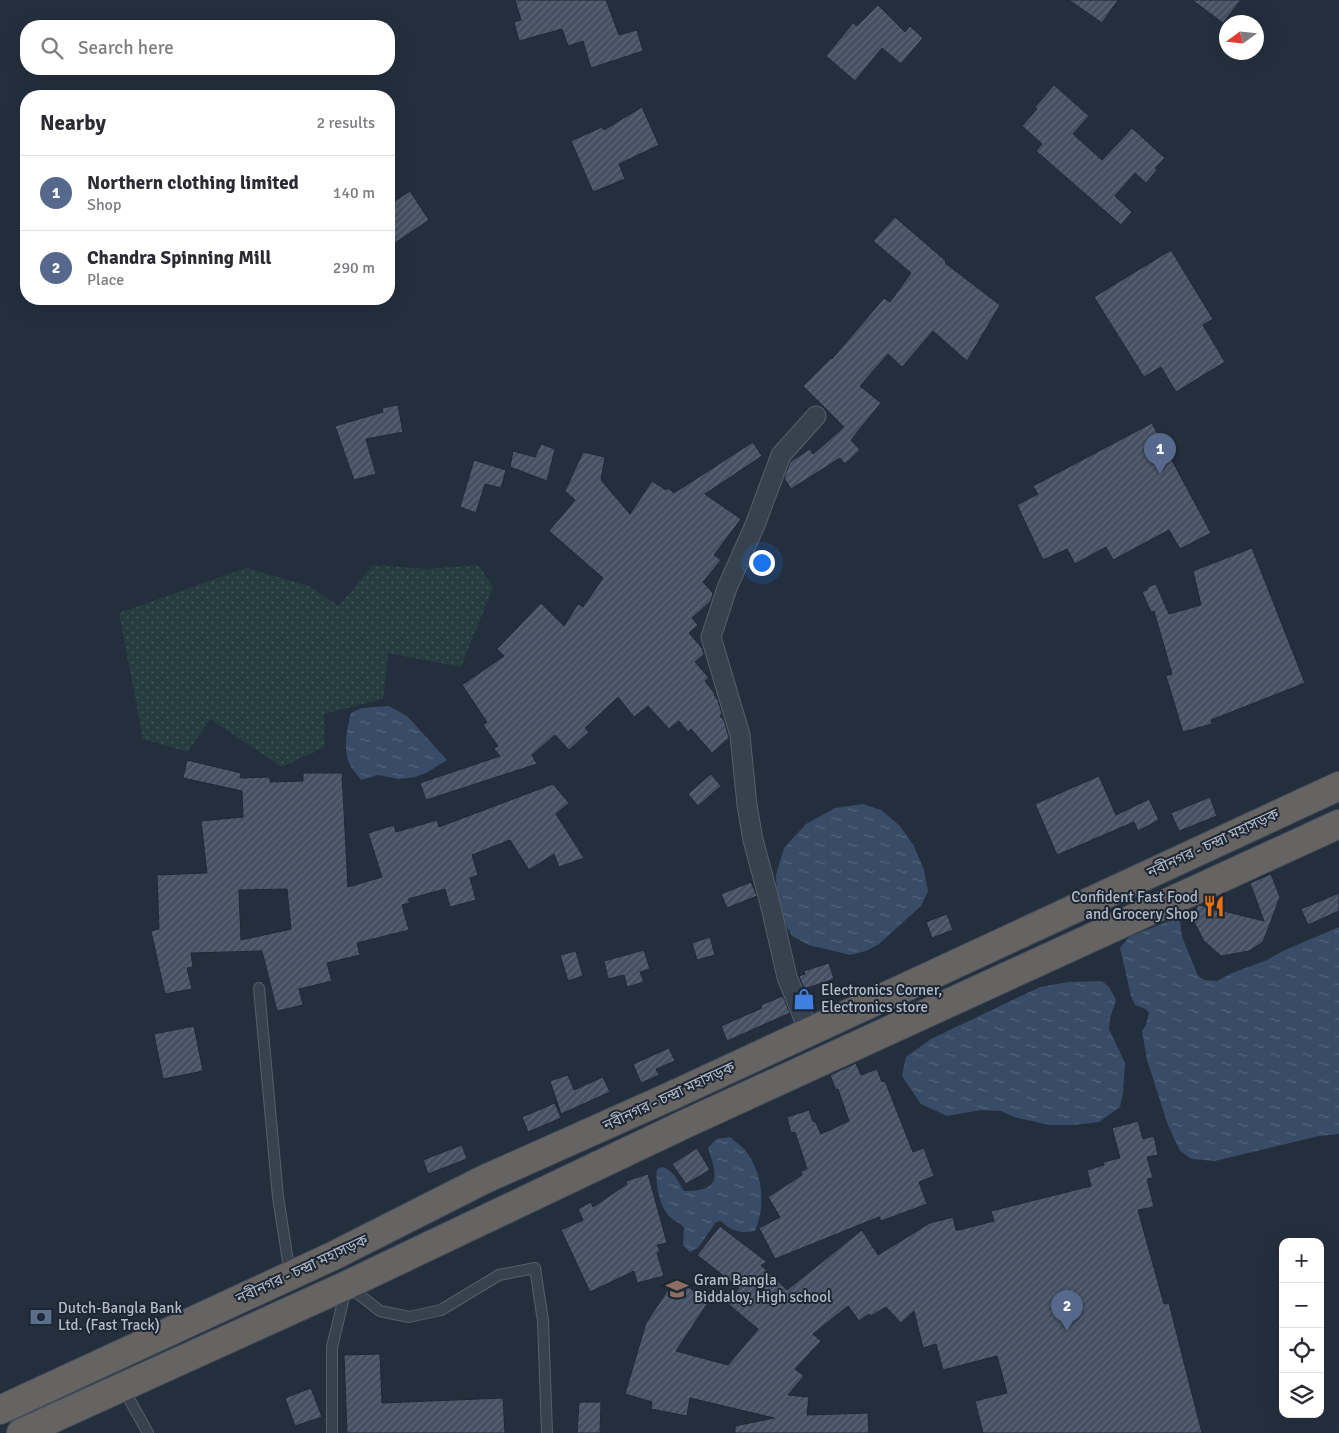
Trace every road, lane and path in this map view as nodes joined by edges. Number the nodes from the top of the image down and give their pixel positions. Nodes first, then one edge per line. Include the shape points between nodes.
1 (816, 416) dead end
2 (1339, 786) edge
3 (1339, 824) edge
4 (259, 988) dead end
5 (809, 1031) junction
6 (290, 1275) junction
7 (347, 1285) junction
8 (123, 1387) junction
9 (0, 1410) edge
10 (21, 1433) edge
11 (148, 1433) edge
12 (332, 1433) edge
13 (547, 1433) edge

1 - 5 street via 781,454 727,588 711,637 740,735 753,840 787,977
2 - 5 highway, নবীনগর - চন্দ্রা মহাসড়ক
3 - 7 highway via 685,1124
4 - 6 lane via 278,1197
5 - 6 highway, নবীনগর - চন্দ্রা মহাসড়ক via 483,1180
6 - 9 highway, নবীনগর - চন্দ্রা মহাসড়ক
7 - 8 highway
7 - 12 lane via 332,1347
7 - 13 lane via 380,1311 409,1317 441,1310 499,1275 536,1268 543,1321
8 - 10 highway
8 - 11 lane

